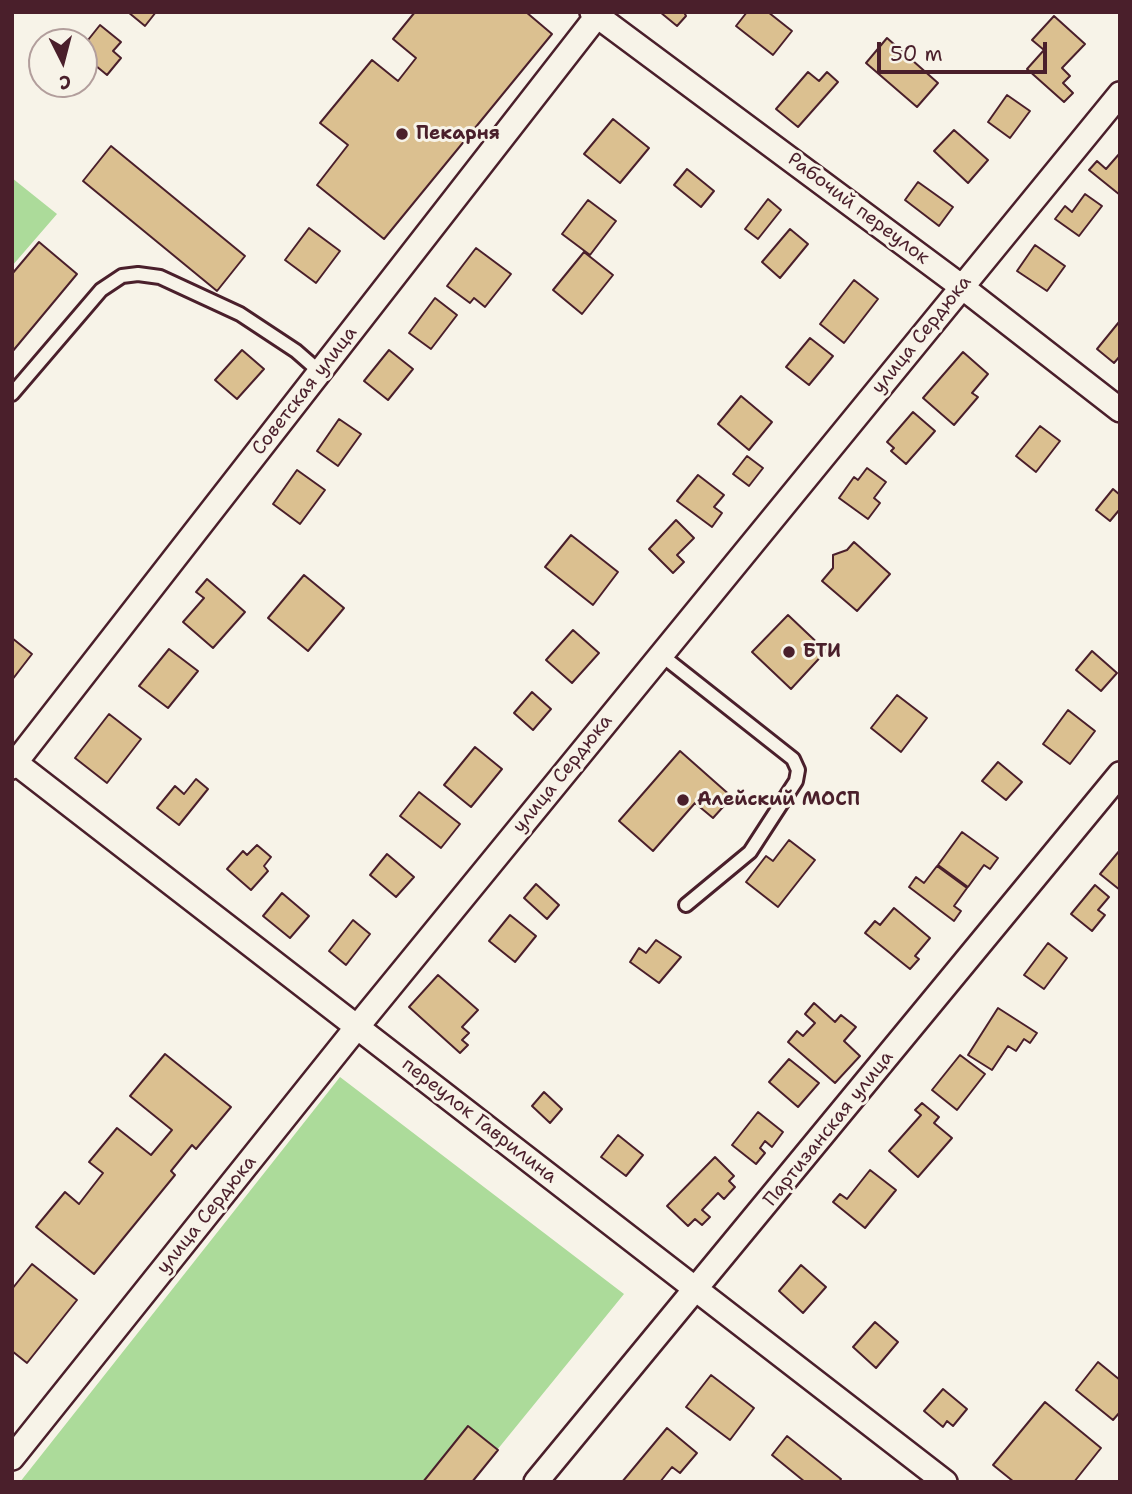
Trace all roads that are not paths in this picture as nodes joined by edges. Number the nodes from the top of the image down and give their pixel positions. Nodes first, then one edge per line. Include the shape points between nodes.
1 (595, 14) edge
2 (1120, 94) edge
3 (962, 287) junction
4 (320, 372) junction
5 (12, 394) edge
6 (1120, 410) edge
7 (660, 654) junction
8 (13, 763) edge
9 (1120, 774) edge
10 (686, 905) dead end
11 (357, 1027) junction
12 (697, 1289) junction
13 (12, 1458) edge
14 (536, 1482) edge
15 (945, 1482) edge

1 - 3 street, Рабочий переулок
1 - 4 street, Советская улица
2 - 3 street, улица Сердюка
3 - 6 street, Рабочий переулок
3 - 7 street, улица Сердюка
4 - 5 lane via 240,314 160,276 138,274 122,276 101,290
4 - 8 street, Советская улица
7 - 10 lane via 793,759 797,771 790,792 750,852
7 - 11 street, улица Сердюка
8 - 11 street, переулок Гаврилина
9 - 12 street, Партизанская улица
11 - 12 street, переулок Гаврилина
11 - 13 street, улица Сердюка
12 - 14 street, Партизанская улица
12 - 15 street, переулок Гаврилина

